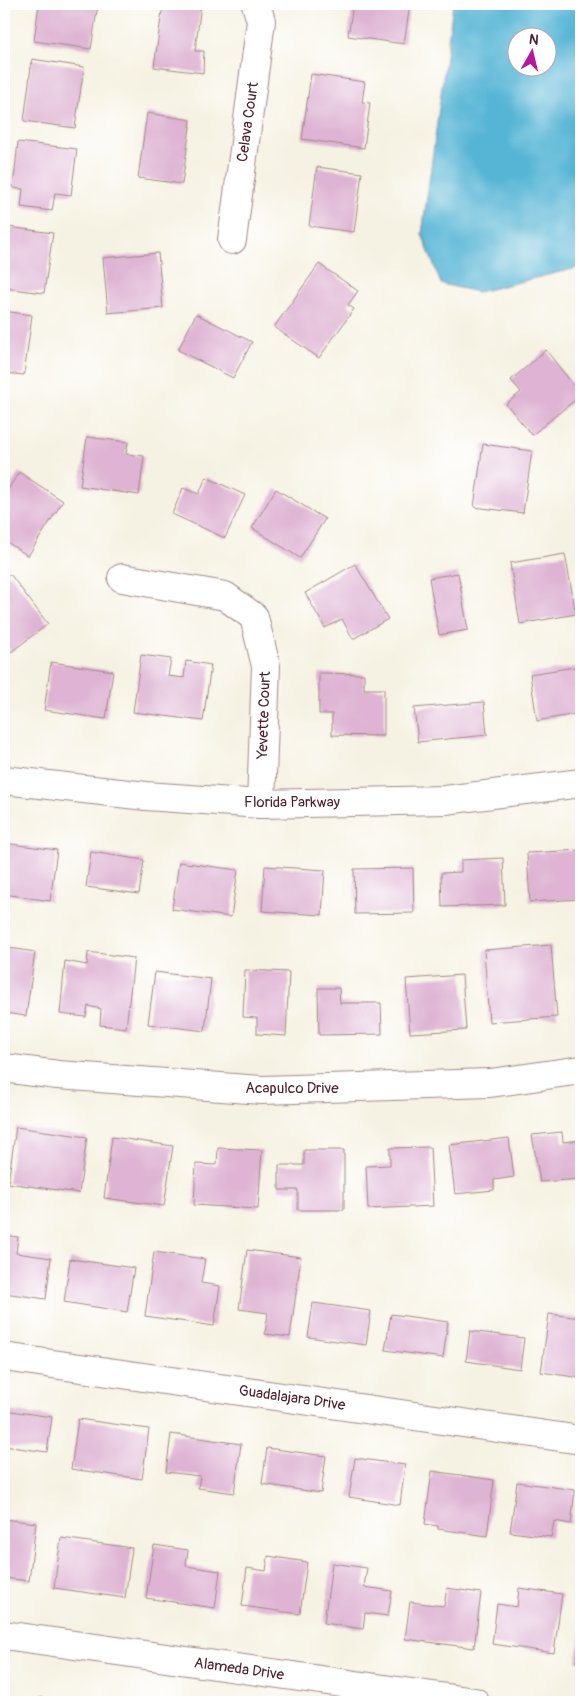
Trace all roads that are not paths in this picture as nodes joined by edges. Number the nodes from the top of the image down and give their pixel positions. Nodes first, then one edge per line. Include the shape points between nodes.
1 (256, 4) edge
2 (232, 240) dead end
3 (122, 578) dead end
4 (4, 780) edge
5 (581, 783) edge
6 (261, 804) junction
7 (4, 1068) edge
8 (581, 1070) edge
9 (4, 1357) edge
10 (581, 1440) edge
11 (4, 1636) edge
12 (475, 1702) edge

1 - 2 street, Celava Court via 261,21
3 - 6 street, Yevette Court via 226,596 254,618 266,666
4 - 6 street, Florida Parkway via 146,796
5 - 6 street, Florida Parkway via 445,800
7 - 8 street, Acapulco Drive via 262,1090 490,1083
9 - 10 street, Guadalajara Drive
11 - 12 street, Alameda Drive

